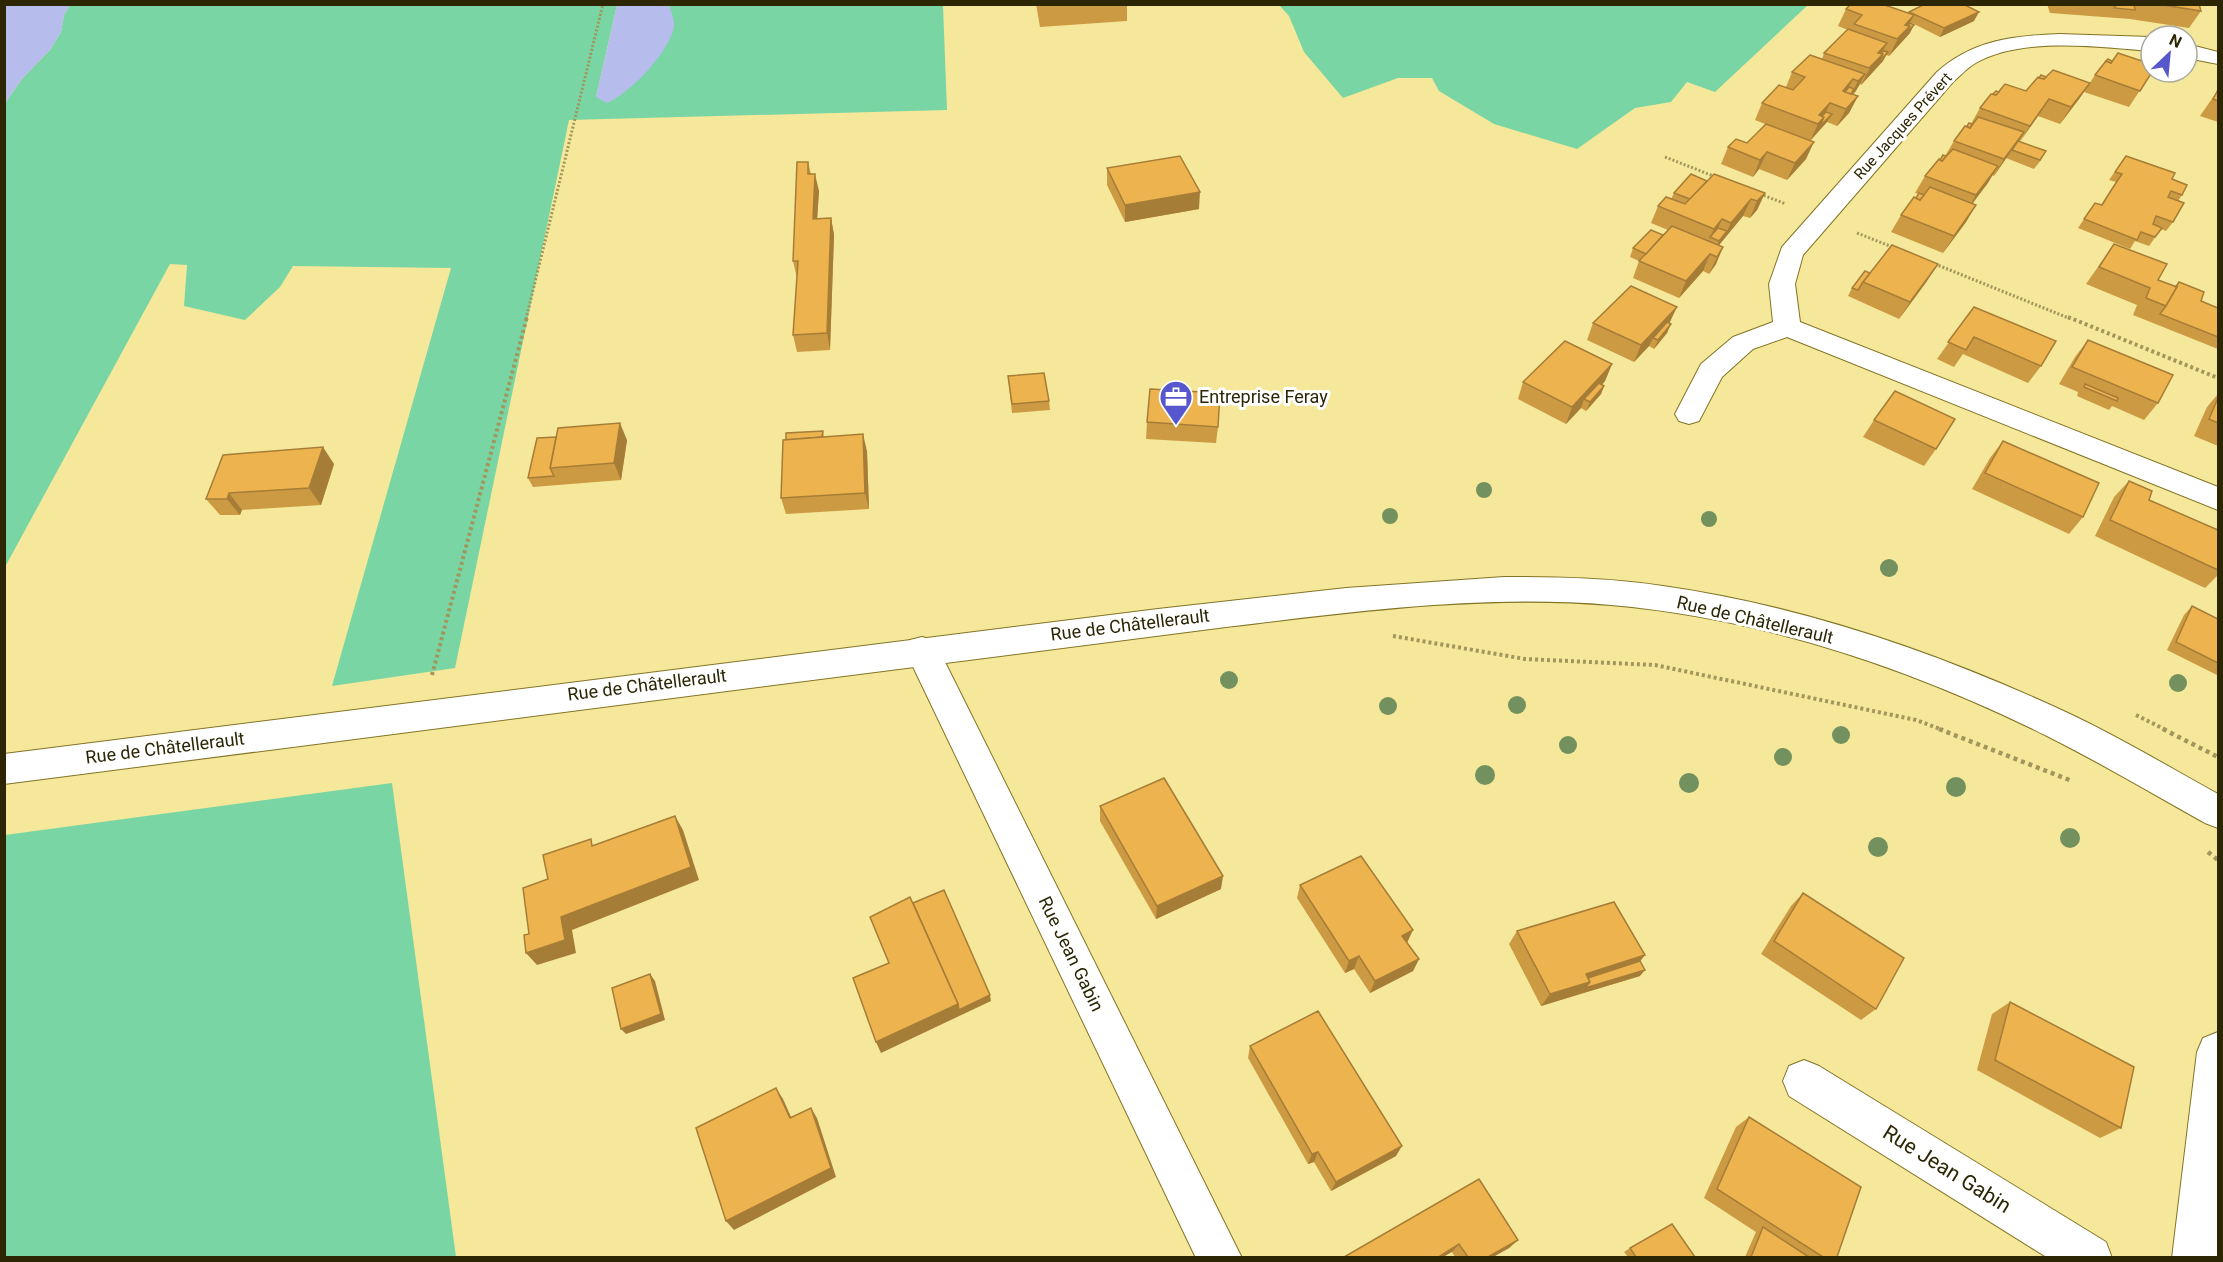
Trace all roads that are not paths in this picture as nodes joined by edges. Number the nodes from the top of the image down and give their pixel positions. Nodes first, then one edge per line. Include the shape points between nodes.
1 (2139, 44) edge
2 (2199, 54) edge
3 (2218, 58) edge
4 (1787, 327) junction
5 (1689, 414) dead end
6 (2218, 499) edge
7 (922, 650) junction
8 (4, 769) edge
9 (2218, 812) edge
10 (2218, 1052) edge
11 (1804, 1082) dead end
12 (1220, 1257) edge
13 (2090, 1257) edge
14 (2194, 1257) edge

1 - 4 street, Rue Jacques Prévert via 2048,40 2007,46 1970,57 1945,77 1791,253 1782,284
2 - 3 street
4 - 5 street via 1743,343 1711,371
4 - 6 street
7 - 8 street, Rue de Châtellerault
7 - 9 street, Rue de Châtellerault via 1386,596 1503,590 1599,591 1721,609 1817,632 1934,672 2058,725
7 - 12 street, Rue Jean Gabin
10 - 14 street
11 - 13 street, Rue Jean Gabin

